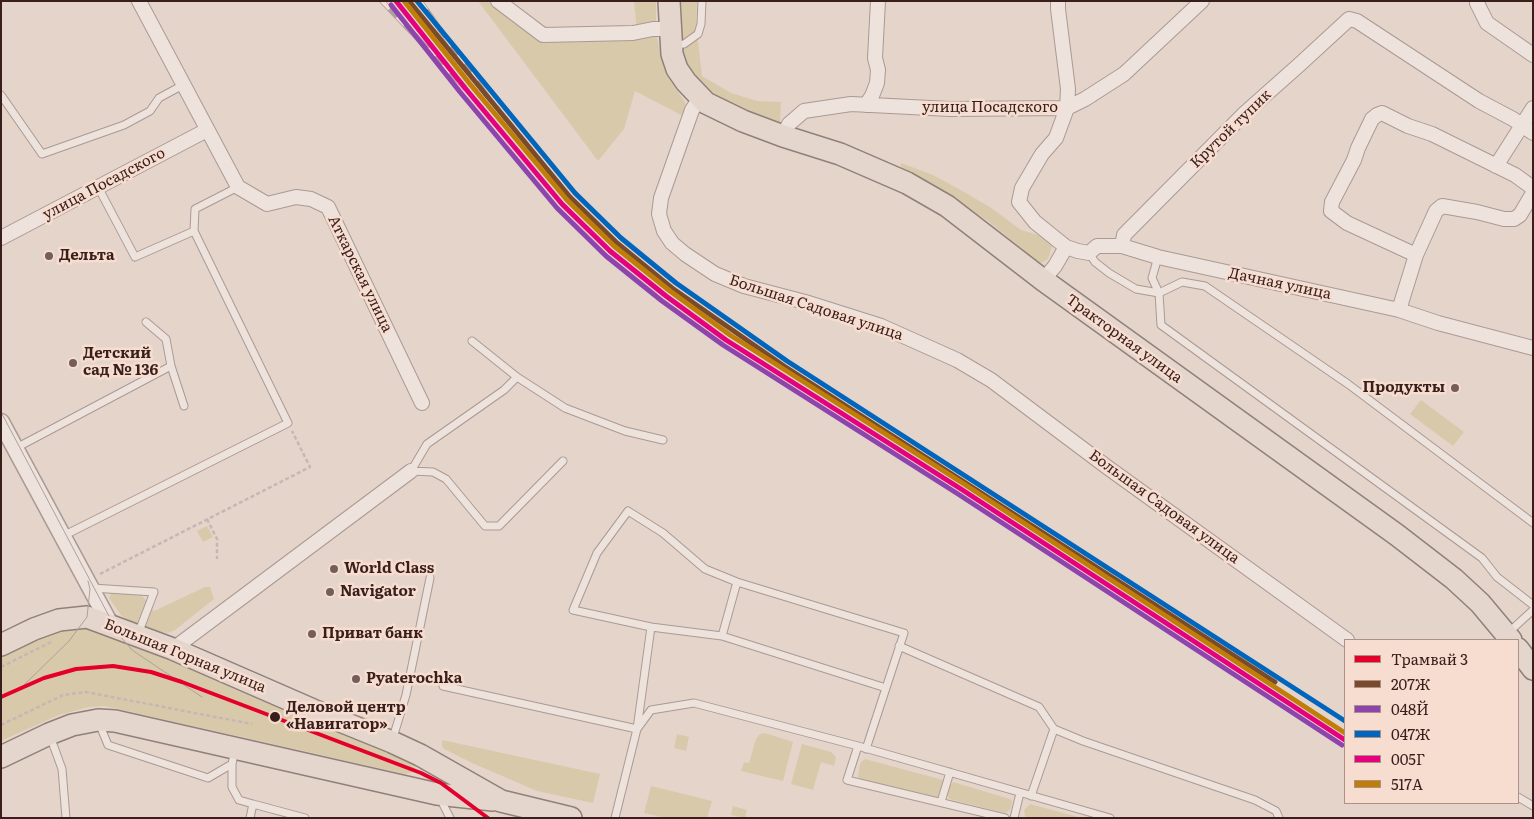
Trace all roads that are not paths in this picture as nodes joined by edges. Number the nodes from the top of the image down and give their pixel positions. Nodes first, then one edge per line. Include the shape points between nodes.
1 (139, 1) edge
2 (498, 1) edge
3 (669, 1) edge
4 (702, 1) edge
5 (878, 1) edge
6 (1058, 1) edge
7 (1202, 1) edge
8 (1478, 1) edge
9 (670, 37) junction
10 (1533, 55) edge
11 (183, 85) junction
12 (1, 95) edge
13 (700, 98) junction
14 (866, 104) junction
15 (1066, 108) junction
16 (1533, 108) edge
17 (1527, 129) edge
18 (207, 130) junction
19 (783, 136) junction
20 (1496, 166) junction
21 (98, 187) junction
22 (238, 187) junction
23 (1533, 188) edge
24 (1533, 193) edge
25 (194, 231) junction
26 (1, 238) edge
27 (1122, 246) junction
28 (1066, 247) junction
29 (1089, 252) junction
30 (1416, 256) junction
31 (1158, 257) junction
32 (1043, 280) junction
33 (1160, 293) junction
34 (1399, 310) junction
35 (146, 322) dead end
36 (472, 341) dead end
37 (1533, 348) edge
38 (171, 366) junction
39 (516, 377) junction
40 (422, 402) dead end
41 (184, 406) dead end
42 (1, 422) edge
43 (663, 440) dead end
44 (16, 448) junction
45 (563, 461) dead end
46 (411, 471) junction
47 (1533, 523) edge
48 (62, 536) junction
49 (430, 578) dead end
50 (737, 582) junction
51 (90, 588) junction
52 (1533, 605) edge
53 (1533, 610) edge
54 (110, 624) junction
55 (650, 627) junction
56 (137, 635) junction
57 (722, 636) junction
58 (1346, 639) edge
59 (1510, 639) edge
60 (1513, 639) edge
61 (1, 645) edge
62 (900, 646) junction
63 (172, 649) junction
64 (1519, 650) edge
65 (1533, 669) edge
66 (443, 686) dead end
67 (886, 688) junction
68 (98, 720) junction
69 (637, 729) junction
70 (1054, 729) junction
71 (49, 734) junction
72 (392, 742) junction
73 (858, 746) junction
74 (866, 749) junction
75 (234, 755) junction
76 (1, 756) edge
77 (420, 756) junction
78 (950, 772) junction
79 (406, 787) junction
80 (1020, 793) junction
81 (437, 794) junction
82 (1031, 796) junction
83 (1519, 798) edge
84 (501, 801) junction
85 (941, 802) junction
86 (253, 804) junction
87 (1533, 806) edge
88 (1097, 816) edge
89 (66, 818) edge
90 (250, 818) edge
91 (305, 818) edge
92 (450, 818) edge
93 (571, 818) edge
94 (615, 818) edge
95 (1005, 818) edge
96 (1014, 818) edge
97 (1110, 818) edge
98 (1279, 818) edge

1 - 11 street
2 - 9 street via 543,35 633,33 653,29
3 - 9 main road
4 - 9 lane via 698,34 684,44
5 - 14 street via 877,83
6 - 15 street via 1068,89
7 - 15 street, улица Посадского via 1124,74
8 - 10 street via 1487,22
9 - 13 main road via 678,69
11 - 12 lane via 159,98 150,111 124,125 42,154
11 - 18 street
13 - 19 main road, Тракторная улица via 723,112
13 - 58 street, Большая Садовая улица via 692,110 661,198 659,214 664,231 684,254 714,274 744,286 881,326 957,360 991,380
14 - 15 street, улица Посадского via 950,109
14 - 19 street, улица Посадского via 804,111 789,124
15 - 28 street via 1056,138 1042,154 1022,188 1019,202 1035,222
16 - 17 street
17 - 20 street
17 - 27 street, Крутой тупик via 1350,19 1245,112 1124,235
18 - 21 street, улица Посадского
18 - 22 street
19 - 32 main road, Тракторная улица via 840,154 907,183 947,206
20 - 23 street
20 - 30 street via 1432,134 1382,114 1372,119 1332,202 1331,211 1347,223
21 - 25 lane via 135,257
21 - 26 street, улица Посадского
22 - 25 lane via 195,210
22 - 40 street, Аткарская улица via 267,204 296,197 311,199 328,207
24 - 30 street via 1514,219 1442,206 1436,211
25 - 48 lane via 288,423
27 - 29 street, Дачная улица via 1097,246
27 - 31 street, Дачная улица
28 - 29 street, Дачная улица
28 - 32 street
29 - 33 lane via 1095,262 1136,289
30 - 34 street
31 - 33 lane via 1152,278
31 - 34 street, Дачная улица
32 - 59 main road, Тракторная улица via 1397,535 1454,579 1480,603
33 - 47 lane via 1182,282 1205,286 1348,384
33 - 52 lane via 1161,325 1482,558 1497,577
34 - 37 street, Дачная улица
35 - 38 lane via 166,339
36 - 39 lane
38 - 41 lane
38 - 44 lane
39 - 43 lane via 565,408 625,431
39 - 46 lane via 504,390 427,444
42 - 44 street
44 - 48 street
45 - 46 lane via 499,526 485,526 446,479 432,472
46 - 63 street
48 - 51 street
49 - 72 lane via 406,695
50 - 55 lane via 704,569 663,533 628,511 597,553 573,610
50 - 57 lane
50 - 62 lane via 904,633
51 - 54 street
51 - 56 lane via 154,592
53 - 60 lane
54 - 56 main road, Большая Горная улица
54 - 61 main road, Большая Горная улица via 87,617 59,620
55 - 57 lane
55 - 69 lane
56 - 63 main road, Большая Горная улица
57 - 67 lane
62 - 67 lane
62 - 70 lane via 1039,707
63 - 72 main road, Большая Горная улица
64 - 65 main road, Тракторная улица
66 - 69 lane
67 - 74 lane
68 - 71 main road, Большая Горная улица
68 - 75 main road, Большая Горная улица via 115,721
68 - 75 lane via 108,746 208,778
69 - 73 lane via 651,710 694,703
69 - 94 lane
70 - 82 lane
70 - 98 lane via 1255,800 1276,812
71 - 76 main road, Большая Горная улица
71 - 89 lane via 62,769
72 - 77 main road, Большая Горная улица
73 - 74 lane
73 - 85 lane via 848,780
74 - 78 lane
75 - 79 main road, Большая Горная улица
75 - 86 lane via 232,787 239,800
77 - 79 main road via 422,773
77 - 84 main road, Большая Горная улица
78 - 80 lane
78 - 85 lane
79 - 81 main road, Большая Горная улица
80 - 82 lane
80 - 96 lane
81 - 84 main road, Большая Горная улица
81 - 92 lane
82 - 88 lane
83 - 87 lane
84 - 93 main road, Большая Горная улица
85 - 95 lane
86 - 90 lane
86 - 91 lane
88 - 97 lane

